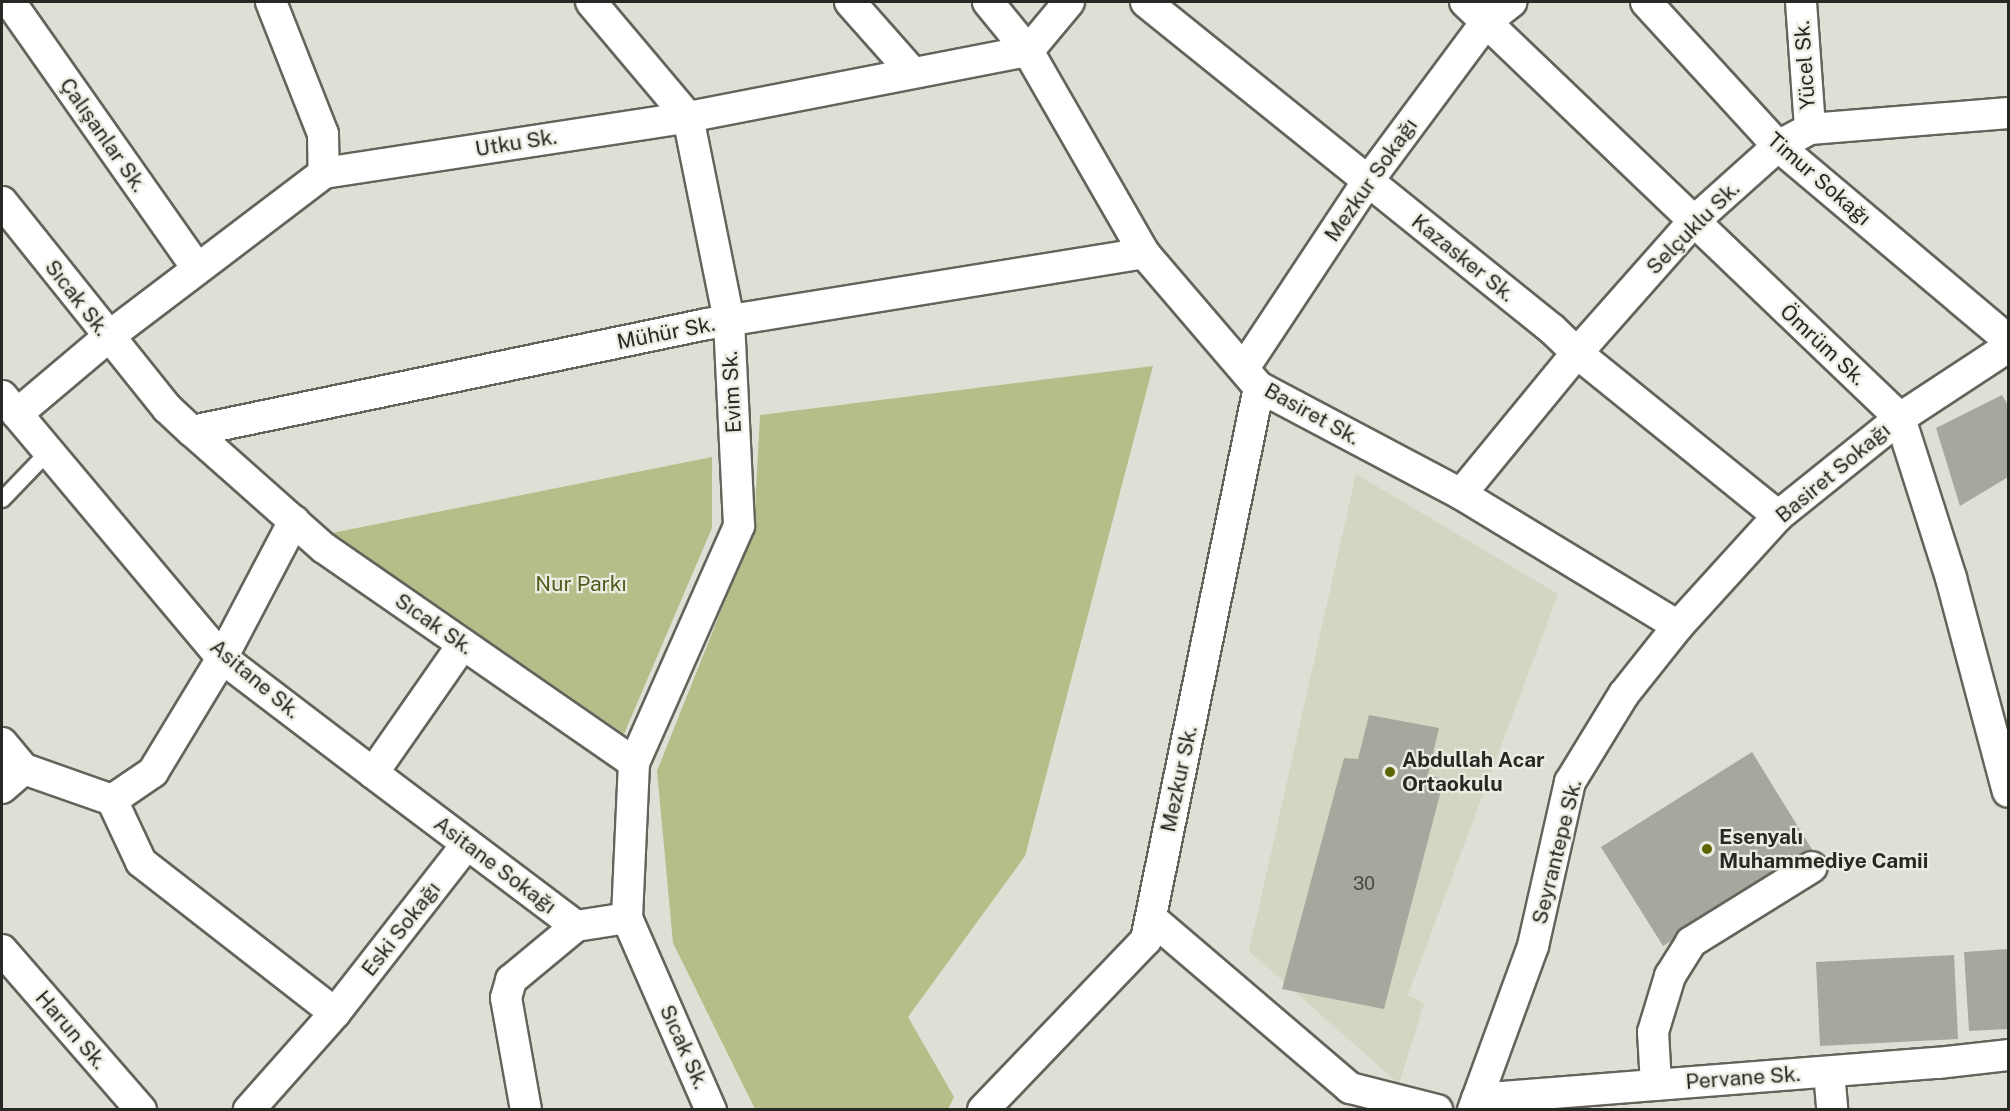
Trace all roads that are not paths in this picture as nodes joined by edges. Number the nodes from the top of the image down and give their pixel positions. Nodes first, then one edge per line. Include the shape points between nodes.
1 (10, 2) edge
2 (271, 2) edge
3 (591, 2) edge
4 (850, 2) edge
5 (988, 2) edge
6 (1069, 2) edge
7 (1146, 2) edge
8 (1511, 2) edge
9 (1646, 2) edge
10 (1801, 2) edge
11 (1476, 11) edge
12 (1028, 51) junction
13 (912, 72) junction
14 (2008, 113) edge
15 (688, 117) junction
16 (1810, 129) junction
17 (1778, 146) junction
18 (324, 173) junction
19 (1368, 181) junction
20 (2, 202) edge
21 (1693, 222) junction
22 (1144, 253) junction
23 (197, 268) junction
24 (729, 321) junction
25 (108, 337) junction
26 (2008, 340) edge
27 (2008, 347) edge
28 (1577, 353) junction
29 (1251, 377) junction
30 (9, 405) edge
31 (1900, 418) junction
32 (192, 431) junction
33 (48, 451) junction
34 (1461, 494) junction
35 (2, 499) edge
36 (1778, 516) junction
37 (294, 520) junction
38 (1678, 626) junction
39 (463, 644) junction
40 (222, 657) junction
41 (2, 743) edge
42 (634, 763) junction
43 (373, 773) junction
44 (13, 779) edge
45 (2008, 792) edge
46 (112, 800) junction
47 (467, 844) junction
48 (1812, 867) dead end
49 (627, 918) junction
50 (1151, 918) junction
51 (576, 926) junction
52 (2, 950) edge
53 (335, 1013) junction
54 (2008, 1055) edge
55 (1829, 1072) junction
56 (1656, 1085) junction
57 (1475, 1104) edge
58 (141, 1110) edge
59 (249, 1110) edge
60 (526, 1110) edge
61 (711, 1110) edge
62 (983, 1110) edge
63 (1437, 1110) edge
64 (1832, 1110) edge

1 - 23 street, Çalışanlar Sk.
2 - 18 street via 323,134
3 - 15 street, Evim Sk.
4 - 13 street
5 - 12 street, Basiret Sk.
6 - 12 street
7 - 19 street, Kazasker Sk.
8 - 11 street, Mezkur Sokağı
9 - 17 street, Timur Sokağı
10 - 16 street, Yücel Sk.
11 - 19 street, Mezkur Sokağı
11 - 21 street, Ömrüm Sk.
12 - 13 street, Utku Sk.
12 - 22 street, Basiret Sk.
13 - 15 street, Utku Sk.
14 - 16 street, Selçuklu Sk.
15 - 18 street, Utku Sk.
15 - 24 street, Evim Sk.
16 - 17 street, Selçuklu Sk.
17 - 21 street, Selçuklu Sk.
17 - 26 street, Timur Sokağı
18 - 23 street, Utku Sk.
19 - 28 street, Kazasker Sk.
19 - 29 street, Mezkur Sokağı
20 - 25 street, Sıcak Sk.
21 - 28 street, Selçuklu Sk.
21 - 31 street, Ömrüm Sk.
22 - 24 street, Mühür Sk.
22 - 29 street, Basiret Sk.
23 - 25 street, Utku Sk.
24 - 32 street, Mühür Sk.
24 - 42 street, Evim Sk. via 740,526
25 - 30 street, Utku Sk.
25 - 32 street, Sıcak Sk. via 167,408
27 - 31 street, Basiret Sokağı
28 - 34 street, Selçuklu Sk.
28 - 36 street, Kazasker Sk.
29 - 34 street, Basiret Sk.
29 - 50 street, Mezkur Sk.
30 - 33 street, Asitane Sk.
31 - 36 street, Basiret Sokağı
31 - 45 street, Ömrüm Sk. via 1951,578
32 - 37 street, Sıcak Sk.
33 - 35 lane
33 - 40 street, Asitane Sk.
34 - 38 street, Basiret Sk.
36 - 38 street, Basiret Sokağı
37 - 39 street, Sıcak Sk. via 324,548
37 - 40 street
38 - 57 street, Seyrantepe Sk. via 1624,694 1570,782 1533,946
39 - 42 street, Sıcak Sk.
39 - 43 street
40 - 43 street, Asitane Sk.
40 - 46 street via 153,772
41 - 44 street
42 - 49 street, Sıcak Sk.
43 - 47 street, Asitane Sokağı
44 - 46 street
46 - 53 street via 141,862
47 - 51 street, Asitane Sokağı
47 - 53 street, Eski Sokağı
48 - 56 street via 1690,942 1670,976 1653,1032
49 - 51 street, Asitane Sokağı
49 - 61 street, Sıcak Sk.
50 - 62 street, Mezkur Sk. via 1146,940
50 - 63 street via 1350,1088
51 - 60 street via 511,980 506,998
52 - 58 street, Harun Sk.
53 - 59 street, Eski Sokağı
54 - 55 street, Pervane Sk.
55 - 56 street, Pervane Sk.
55 - 64 street
56 - 57 street, Pervane Sk.

